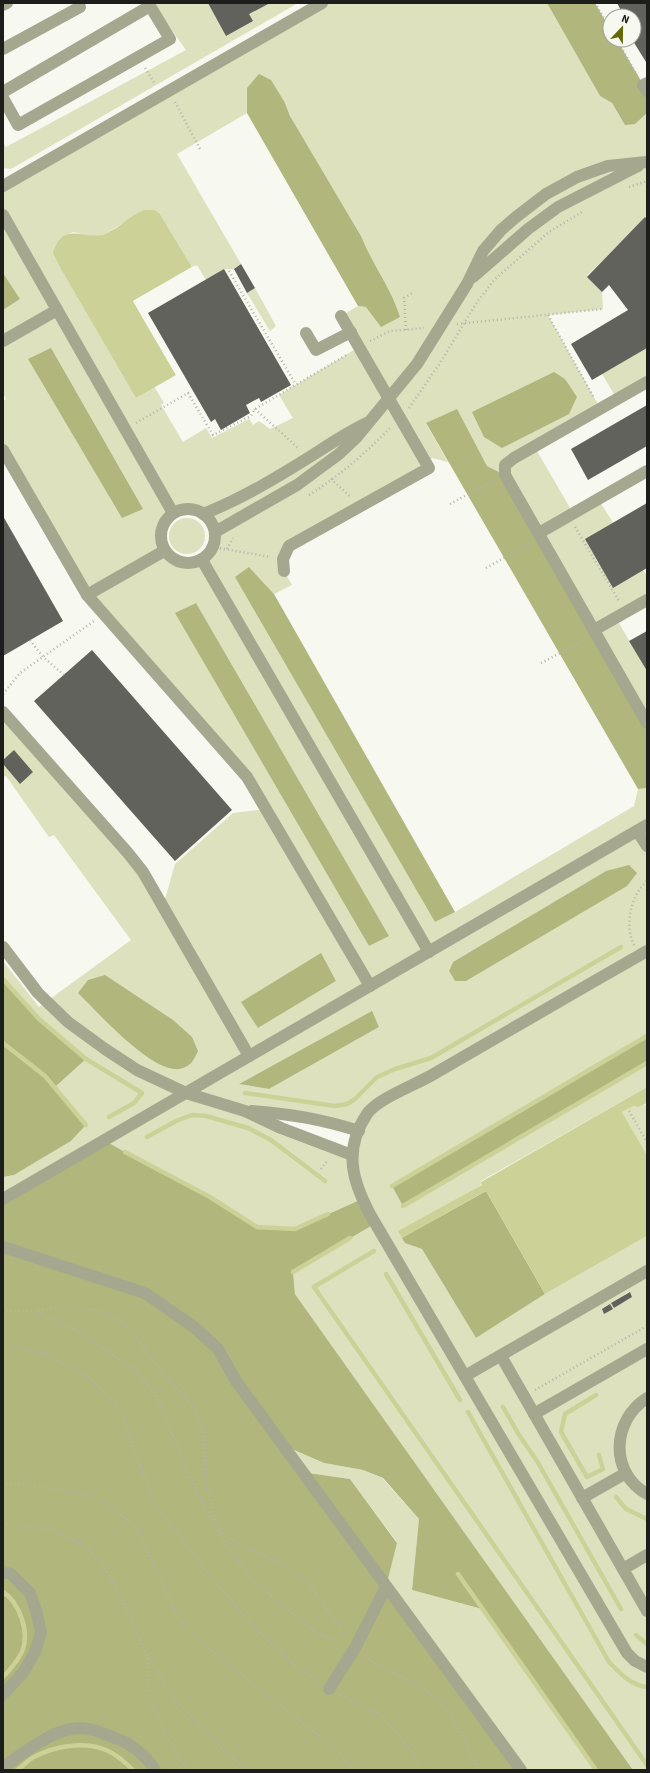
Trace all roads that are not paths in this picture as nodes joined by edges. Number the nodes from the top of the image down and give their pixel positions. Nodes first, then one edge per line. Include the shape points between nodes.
1 (7, 3) edge
2 (322, 3) edge
3 (3, 5) edge
4 (80, 8) dead end
5 (3, 49) edge
6 (3, 92) edge
7 (3, 98) edge
8 (646, 162) edge
9 (3, 186) edge
10 (3, 215) edge
11 (467, 284) junction
12 (57, 310) junction
13 (341, 316) dead end
14 (351, 332) junction
15 (306, 333) dead end
16 (3, 341) edge
17 (647, 382) edge
18 (389, 399) junction
19 (368, 423) junction
20 (3, 450) edge
21 (647, 470) edge
22 (173, 513) junction
23 (203, 514) junction
24 (215, 532) junction
25 (540, 535) junction
26 (164, 551) junction
27 (202, 560) junction
28 (283, 565) road end
29 (87, 595) junction
30 (647, 600) edge
31 (595, 632) junction
32 (3, 712) edge
33 (646, 720) edge
34 (642, 828) edge
35 (647, 846) edge
36 (3, 948) edge
37 (429, 952) junction
38 (643, 954) edge
39 (370, 986) junction
40 (249, 1056) junction
41 (186, 1092) junction
42 (245, 1110) junction
43 (358, 1131) junction
44 (352, 1155) junction
45 (3, 1199) edge
46 (3, 1247) edge
47 (645, 1277) edge
48 (647, 1349) edge
49 (501, 1356) junction
50 (465, 1376) junction
51 (647, 1398) edge
52 (534, 1414) junction
53 (626, 1473) junction
54 (647, 1494) edge
55 (582, 1498) junction
56 (647, 1555) edge
57 (622, 1569) junction
58 (3, 1572) edge
59 (386, 1587) junction
60 (647, 1611) edge
61 (647, 1667) edge
62 (329, 1689) road end
63 (3, 1694) edge
64 (3, 1768) edge
65 (155, 1770) edge
66 (521, 1770) edge

1 - 3 lane
2 - 9 lane
4 - 5 lane
6 - 7 lane via 150,6 170,39 18,125
8 - 11 lane via 558,207 528,229
8 - 11 lane via 608,166 577,177 546,194 501,230 483,251
10 - 12 lane
11 - 18 lane via 417,364
12 - 16 lane
12 - 22 lane
13 - 14 lane
14 - 15 lane via 316,350
14 - 18 lane
17 - 25 lane via 505,465 505,475
18 - 19 lane
18 - 28 lane via 429,468 289,546
19 - 23 lane via 348,432 224,506
19 - 24 lane via 339,454 306,479
20 - 29 lane
21 - 25 lane
22 - 23 lane via 183,509
22 - 26 lane via 165,520 161,530 160,541
23 - 24 lane via 211,522
24 - 27 lane via 210,552
25 - 31 lane
26 - 27 lane via 181,563
26 - 29 lane
27 - 37 lane
29 - 39 lane via 247,777
30 - 31 lane
31 - 33 lane
32 - 40 lane via 143,872
34 - 35 lane
34 - 37 lane
36 - 41 lane via 38,993 68,1022 137,1070
37 - 39 lane
38 - 43 lane via 429,1077 384,1100 368,1112
39 - 40 lane
40 - 41 lane
41 - 42 lane
41 - 45 lane
42 - 43 lane via 328,1121
42 - 44 lane via 281,1128
43 - 44 lane
44 - 50 lane via 353,1173 362,1199
46 - 59 lane via 145,1293 194,1328 218,1349 236,1381
47 - 49 lane
48 - 52 lane
49 - 50 lane
49 - 52 lane
50 - 61 lane via 627,1653
51 - 53 lane via 629,1414 623,1424 620,1435 620,1458
52 - 55 lane
53 - 54 lane via 636,1486
53 - 55 lane
55 - 57 lane
56 - 57 lane
57 - 60 lane
58 - 63 lane via 10,1574 30,1593 41,1632 23,1673
59 - 62 lane
59 - 66 lane
64 - 65 lane via 38,1742 64,1730 87,1728 122,1740 149,1760

